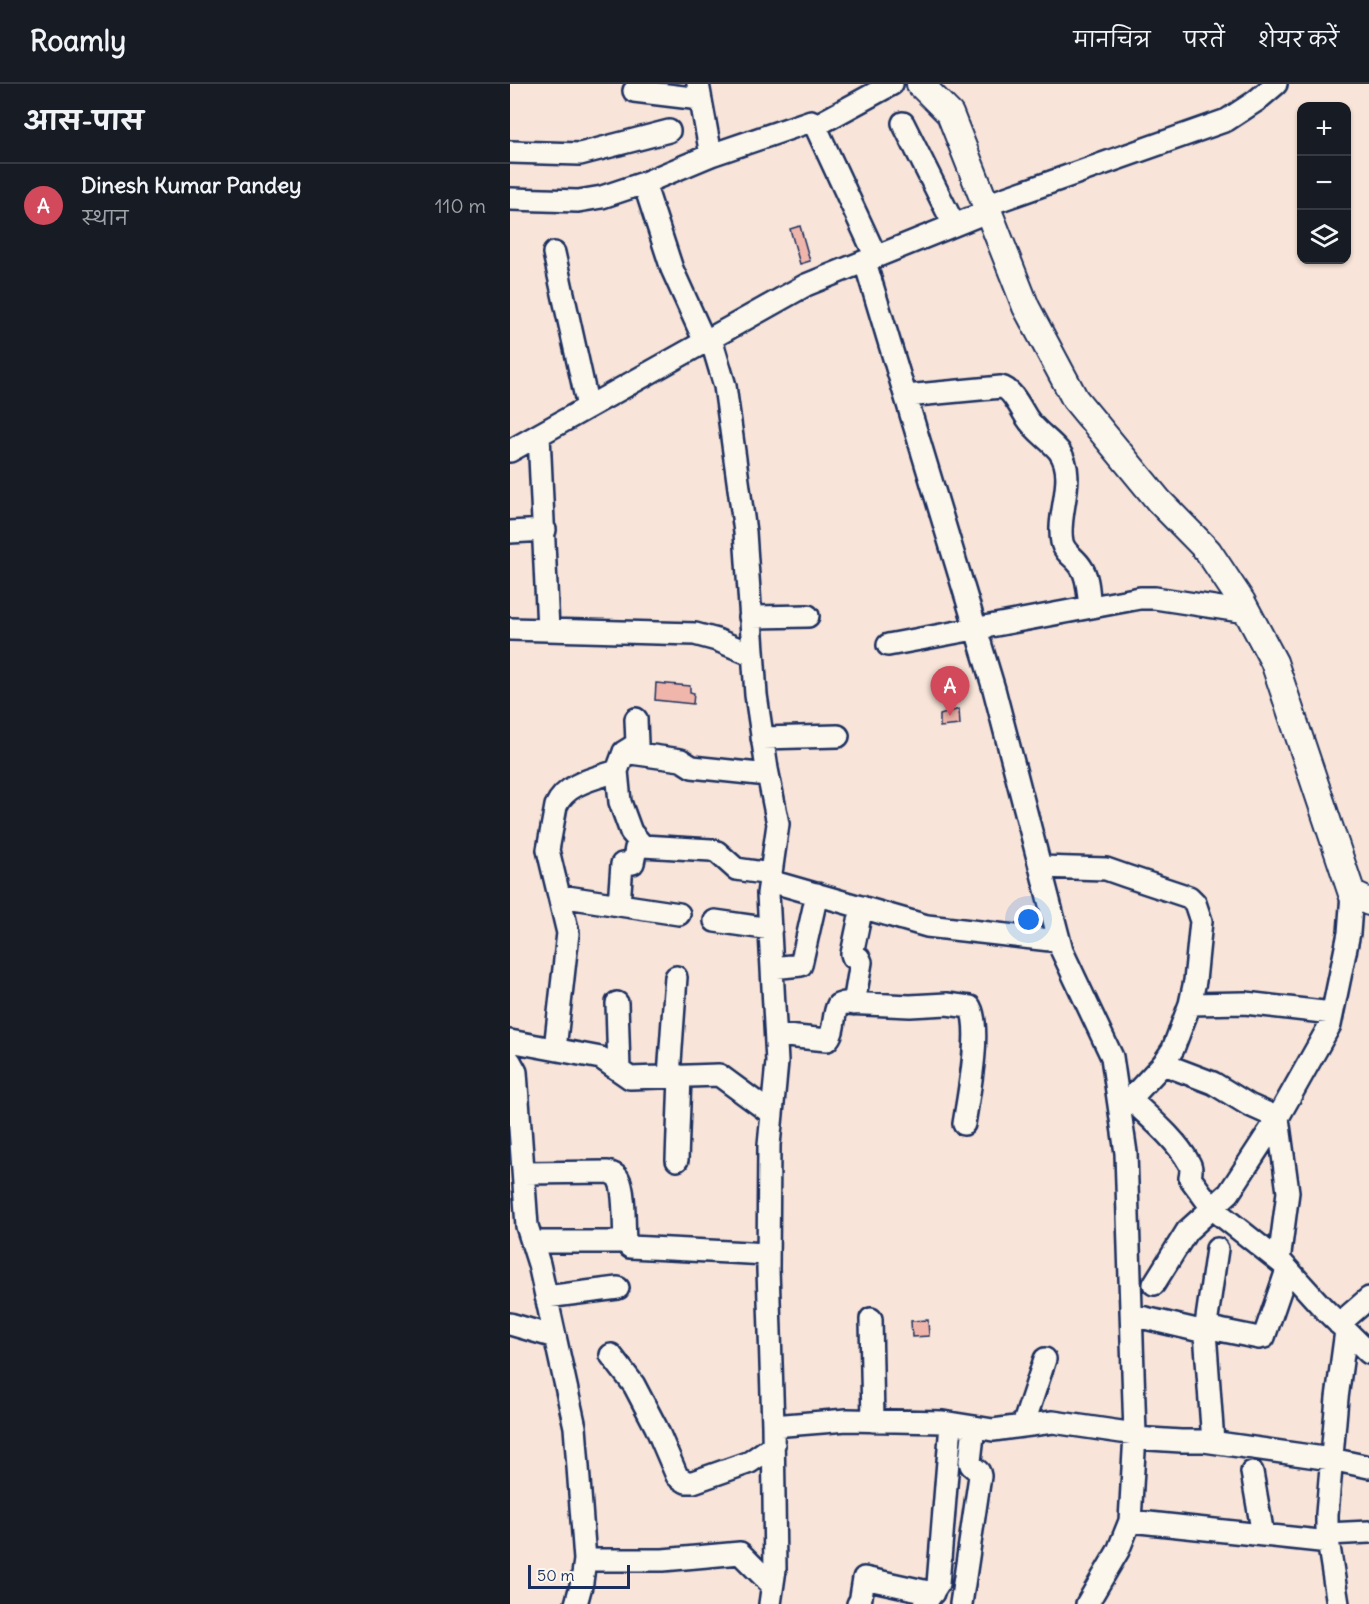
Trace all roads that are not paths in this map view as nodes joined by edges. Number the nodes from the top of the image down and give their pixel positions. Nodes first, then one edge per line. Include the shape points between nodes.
1 (892, 84) edge
2 (920, 84) edge
3 (1276, 84) edge
4 (634, 91) dead end
5 (699, 92) edge
6 (903, 123) dead end
7 (815, 126) junction
8 (669, 131) dead end
9 (510, 152) edge
10 (711, 155) junction
11 (644, 183) junction
12 (510, 199) edge
13 (988, 208) junction
14 (954, 225) junction
15 (554, 253) dead end
16 (870, 260) junction
17 (708, 340) junction
18 (906, 396) junction
19 (588, 407) junction
20 (538, 435) junction
21 (510, 451) edge
22 (544, 530) junction
23 (510, 532) edge
24 (1090, 608) junction
25 (1247, 612) junction
26 (750, 616) junction
27 (808, 616) dead end
28 (976, 628) junction
29 (510, 629) edge
30 (548, 629) junction
31 (888, 645) dead end
32 (753, 655) junction
33 (636, 718) dead end
34 (838, 736) dead end
35 (762, 738) junction
36 (620, 762) junction
37 (768, 775) junction
38 (643, 846) junction
39 (1040, 867) junction
40 (771, 877) junction
41 (817, 894) junction
42 (560, 896) junction
43 (1360, 898) edge
44 (619, 904) junction
45 (862, 907) junction
46 (679, 914) dead end
47 (715, 921) dead end
48 (771, 929) junction
49 (1059, 941) junction
50 (772, 968) junction
51 (676, 977) dead end
52 (617, 1003) dead end
53 (854, 1004) junction
54 (1190, 1004) junction
55 (1332, 1013) junction
56 (776, 1035) junction
57 (510, 1041) edge
58 (555, 1049) junction
59 (510, 1061) edge
60 (1163, 1064) junction
61 (619, 1070) junction
62 (674, 1076) junction
63 (1125, 1104) junction
64 (772, 1114) junction
65 (1278, 1118) junction
66 (964, 1124) dead end
67 (677, 1160) dead end
68 (524, 1173) junction
69 (1212, 1208) junction
70 (532, 1242) junction
71 (625, 1242) junction
72 (1217, 1249) dead end
73 (768, 1254) junction
74 (1283, 1266) junction
75 (1154, 1284) dead end
76 (618, 1288) dead end
77 (546, 1297) junction
78 (1369, 1298) edge
79 (1132, 1315) junction
80 (871, 1319) dead end
81 (510, 1324) edge
82 (1343, 1327) junction
83 (1205, 1330) junction
84 (555, 1337) junction
85 (1369, 1353) edge
86 (611, 1355) dead end
87 (1045, 1359) dead end
88 (873, 1421) junction
89 (951, 1424) junction
90 (1023, 1426) junction
91 (974, 1427) junction
92 (774, 1436) junction
93 (1135, 1436) junction
94 (1213, 1442) junction
95 (1331, 1459) junction
96 (1369, 1467) edge
97 (1252, 1472) dead end
98 (1130, 1521) junction
99 (1369, 1532) edge
100 (1263, 1535) junction
101 (1328, 1538) junction
102 (585, 1560) junction
103 (771, 1595) edge
104 (929, 1598) edge
105 (576, 1604) edge
106 (859, 1604) edge
107 (961, 1604) edge
108 (1087, 1604) edge
109 (1338, 1604) edge

1 - 7 street
2 - 13 main road via 950,114
3 - 13 street via 1227,120
4 - 5 street
5 - 10 street
6 - 14 street
7 - 10 street via 806,121
7 - 16 street
8 - 9 street via 580,154
10 - 11 street
11 - 12 street via 591,200
11 - 17 street via 672,269
13 - 14 street
13 - 25 main road via 1026,308 1075,399 1159,501 1208,551
14 - 16 street
15 - 19 street
16 - 17 street via 806,285
16 - 18 street
17 - 19 street
17 - 26 street via 726,397 745,532
18 - 24 street via 1001,387 1009,390 1033,427 1063,459 1066,482 1062,542 1084,574
18 - 28 street
19 - 20 street
20 - 21 street
20 - 22 street
22 - 23 street
22 - 30 street
24 - 25 street via 1148,598
24 - 28 street
25 - 43 main road via 1274,662
26 - 27 street
26 - 32 street
28 - 31 street
28 - 39 street
29 - 30 street
30 - 32 street via 695,634
32 - 35 street
33 - 36 street via 637,744
34 - 35 street
35 - 37 street
36 - 37 street via 681,760 692,767
36 - 38 street via 620,802 631,832
36 - 42 street via 574,786 558,801 548,846
37 - 40 street via 778,824
38 - 40 street via 711,850 736,869
38 - 44 street via 636,848 633,863 622,864
39 - 49 street
39 - 54 street via 1106,869 1189,897 1200,921
40 - 41 street
40 - 48 street
41 - 45 street
41 - 50 street via 801,965
42 - 44 street
42 - 58 street via 568,933
43 - 55 street
44 - 46 street
45 - 49 street via 927,926
45 - 53 street via 852,954 861,962
47 - 48 street
48 - 50 street
49 - 63 street via 1112,1057
50 - 56 street
51 - 62 street
52 - 61 street
53 - 56 street via 838,1005 827,1040
53 - 66 street via 970,1007 974,1041
54 - 55 street via 1245,1003
54 - 60 street
55 - 65 street via 1330,1025
56 - 64 street
57 - 58 street
58 - 61 street via 600,1058
59 - 68 street via 516,1072
60 - 63 street
60 - 65 street via 1213,1083
61 - 62 street via 630,1078
62 - 64 street via 719,1075
62 - 67 street
63 - 69 street via 1173,1142 1189,1163 1190,1178
63 - 79 street
64 - 73 street
65 - 69 street via 1229,1193
65 - 74 street via 1288,1192
68 - 70 street via 527,1226
68 - 71 street via 608,1172 618,1177
69 - 74 street
69 - 75 street via 1187,1231
70 - 71 street
70 - 77 street
71 - 73 street via 630,1247
72 - 83 street
73 - 92 street
74 - 82 street
74 - 83 street via 1264,1337
76 - 77 street
77 - 84 street
78 - 82 street
79 - 83 street
79 - 93 street
80 - 88 street
81 - 84 street
82 - 85 street
82 - 95 street
83 - 94 street
84 - 102 street via 575,1427
86 - 92 street via 634,1385 681,1480 693,1482 750,1462
87 - 90 street
88 - 89 street
88 - 92 street via 847,1420
89 - 91 street
89 - 104 street via 938,1584
90 - 91 street via 993,1430
90 - 93 street via 1053,1422
91 - 107 street via 970,1461 980,1476
92 - 103 street via 775,1569
93 - 94 street
93 - 98 street
94 - 95 street
95 - 96 street
95 - 101 street
97 - 100 street
98 - 100 street
98 - 108 street via 1118,1551
99 - 101 street
100 - 101 street
101 - 109 street
102 - 103 street via 663,1560 740,1553
102 - 105 street
104 - 106 street via 864,1578

